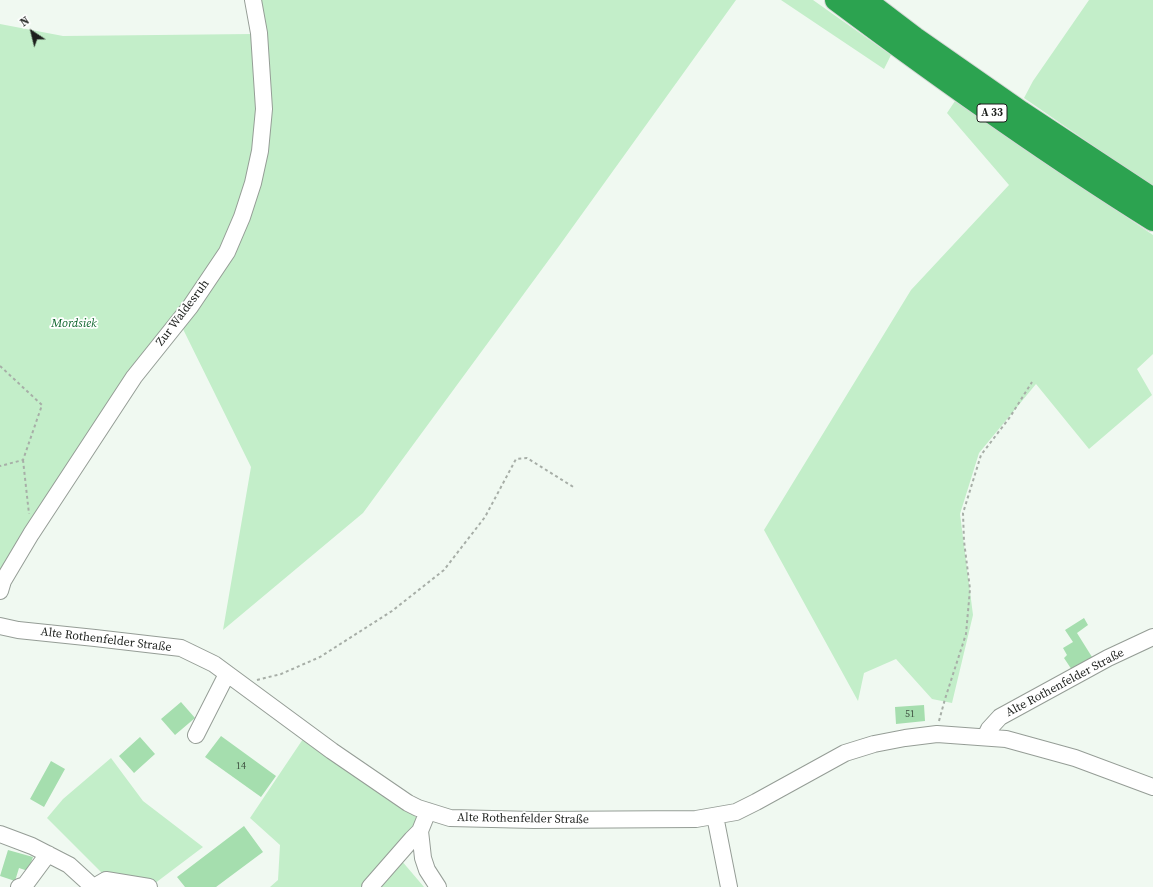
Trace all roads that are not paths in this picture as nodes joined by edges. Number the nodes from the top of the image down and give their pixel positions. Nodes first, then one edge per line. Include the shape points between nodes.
1 (253, 0) edge
2 (836, 0) edge
3 (865, 0) edge
4 (1153, 199) edge
5 (1153, 220) edge
6 (0, 591) edge
7 (0, 626) edge
8 (1153, 637) edge
9 (227, 674) junction
10 (196, 735) dead end
11 (985, 736) junction
12 (1153, 787) edge
13 (428, 811) junction
14 (715, 816) junction
15 (420, 831) junction
16 (0, 834) edge
17 (48, 854) junction
18 (19, 887) edge
19 (93, 887) edge
20 (149, 887) edge
21 (370, 887) edge
22 (438, 887) edge
23 (728, 887) edge

1 - 6 street, Zur Waldesruh via 259,33 264,109 260,151 242,217 227,252 190,307 134,378 31,534 3,581
2 - 5 highway, A 33 via 1011,126
3 - 4 highway, A 33 via 1021,112
7 - 9 street, Alte Rothenfelder Straße via 181,648 214,664
8 - 11 street, Alte Rothenfelder Straße via 1108,658 1000,717
9 - 10 street
9 - 13 street, Alte Rothenfelder Straße via 408,803
11 - 12 street, Alte Rothenfelder Straße via 1006,739 1075,758
11 - 14 street, Alte Rothenfelder Straße via 937,734 874,744 844,753 736,812
13 - 14 street, Alte Rothenfelder Straße via 450,818 534,820 696,819
13 - 15 street
14 - 23 street
15 - 21 street
15 - 22 street via 425,864
16 - 17 street
17 - 18 street via 25,885
17 - 19 street via 69,865
19 - 20 street via 106,880

